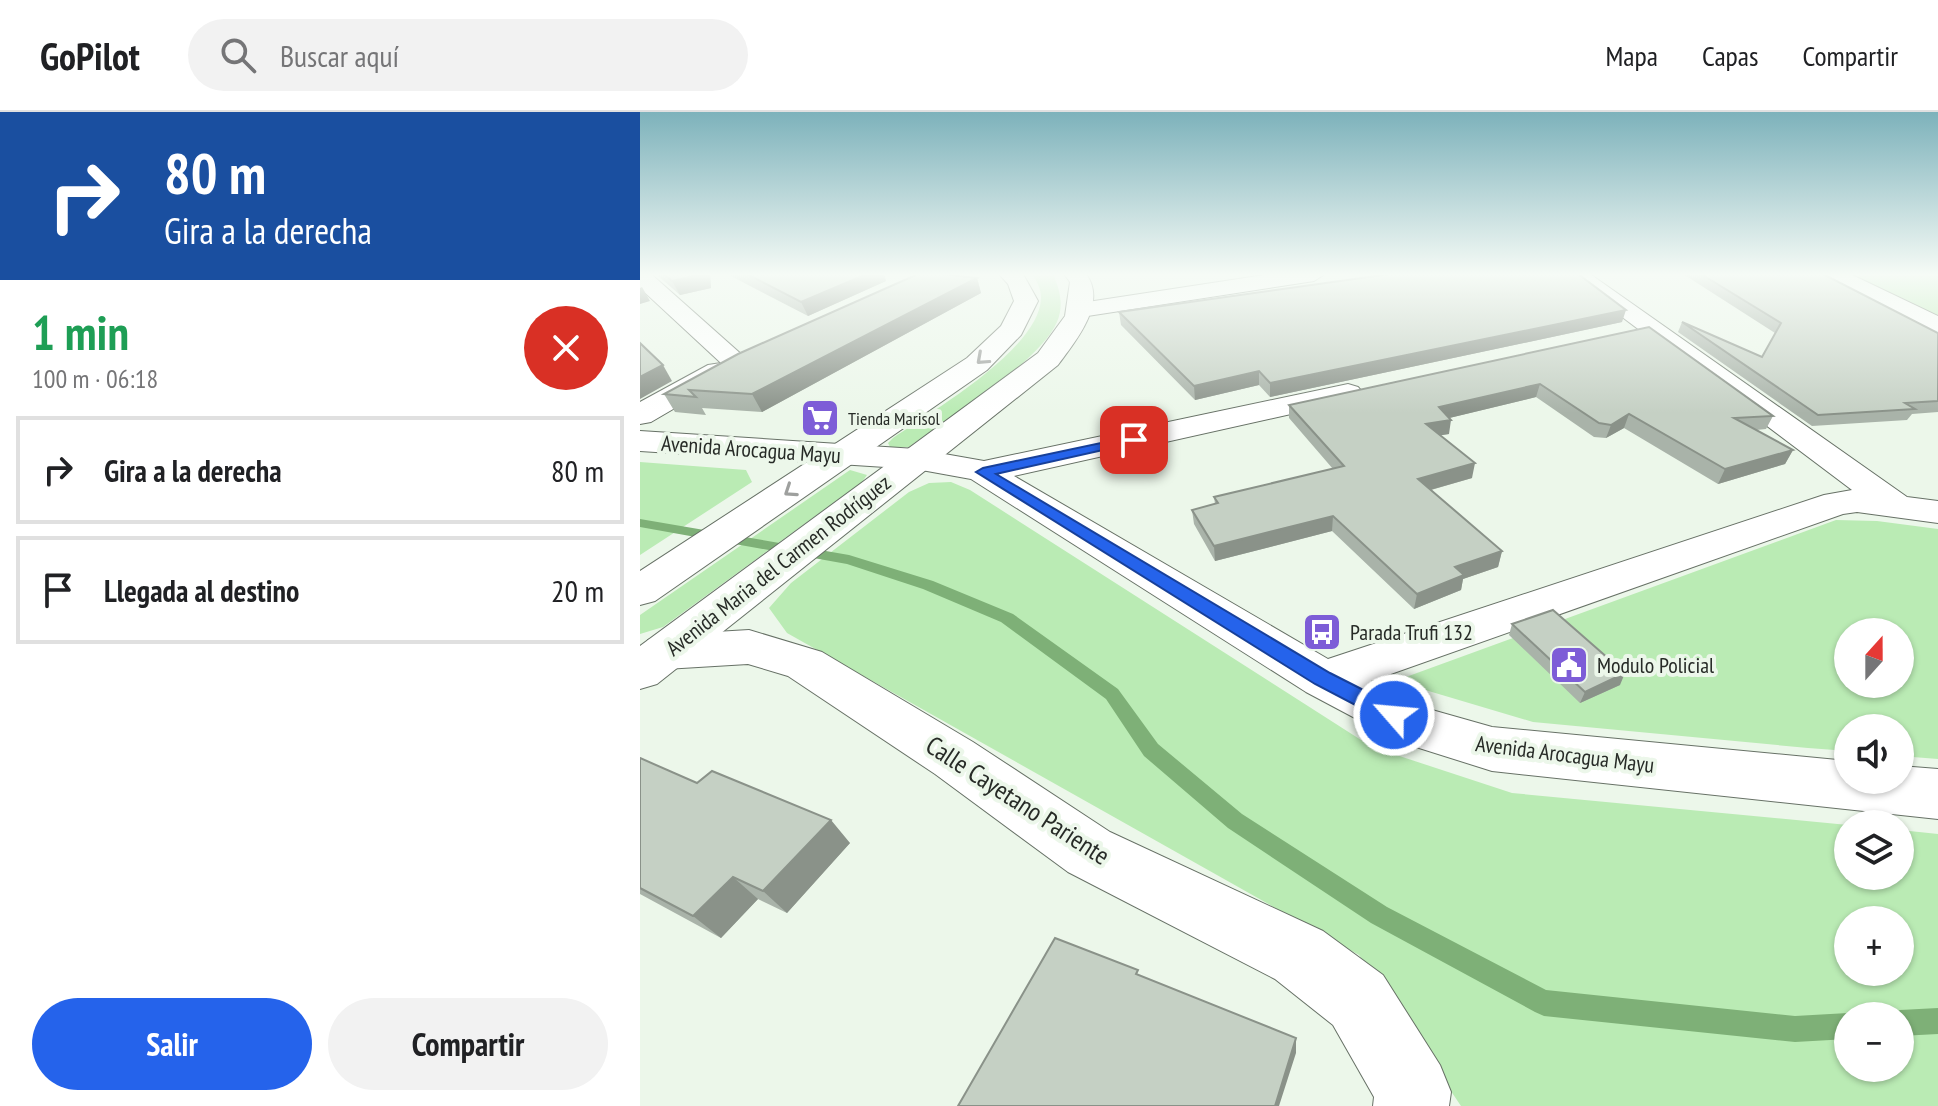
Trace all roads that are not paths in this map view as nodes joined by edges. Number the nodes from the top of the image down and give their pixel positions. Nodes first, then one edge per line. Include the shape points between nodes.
1 (690, 320) edge
2 (1017, 320) edge
3 (1076, 320) edge
4 (1638, 320) edge
5 (1648, 328) junction
6 (1617, 335) edge
7 (763, 349) edge
8 (736, 362) junction
9 (1369, 389) edge
10 (640, 415) edge
11 (640, 441) edge
12 (843, 456) junction
13 (916, 459) junction
14 (983, 472) junction
15 (1918, 510) edge
16 (640, 591) edge
17 (648, 659) edge
18 (1323, 679) junction
19 (1938, 794) edge
20 (1411, 1106) edge

1 - 8 street
2 -> 12 street, Avenida Maria del Carmen Rodríguez via 977,364
3 - 13 street, Avenida Maria del Carmen Rodríguez via 1048,359
4 - 5 street
5 - 6 street
5 - 15 street
7 - 8 street
8 - 10 street
9 - 14 street
11 - 12 street, Avenida Arocagua Mayu
12 - 13 street, Avenida Arocagua Mayu
12 -> 16 street, Avenida Maria del Carmen Rodríguez
13 - 14 street, Avenida Arocagua Mayu
13 - 17 street, Avenida Maria del Carmen Rodríguez
14 - 18 street, Avenida Arocagua Mayu
15 - 18 street via 1837,503
17 - 20 street, Calle Cayetano Pariente via 749,647 805,664 1089,852 1299,955 1358,1000 1413,1092
18 - 19 street, Avenida Arocagua Mayu via 1418,727 1492,749

